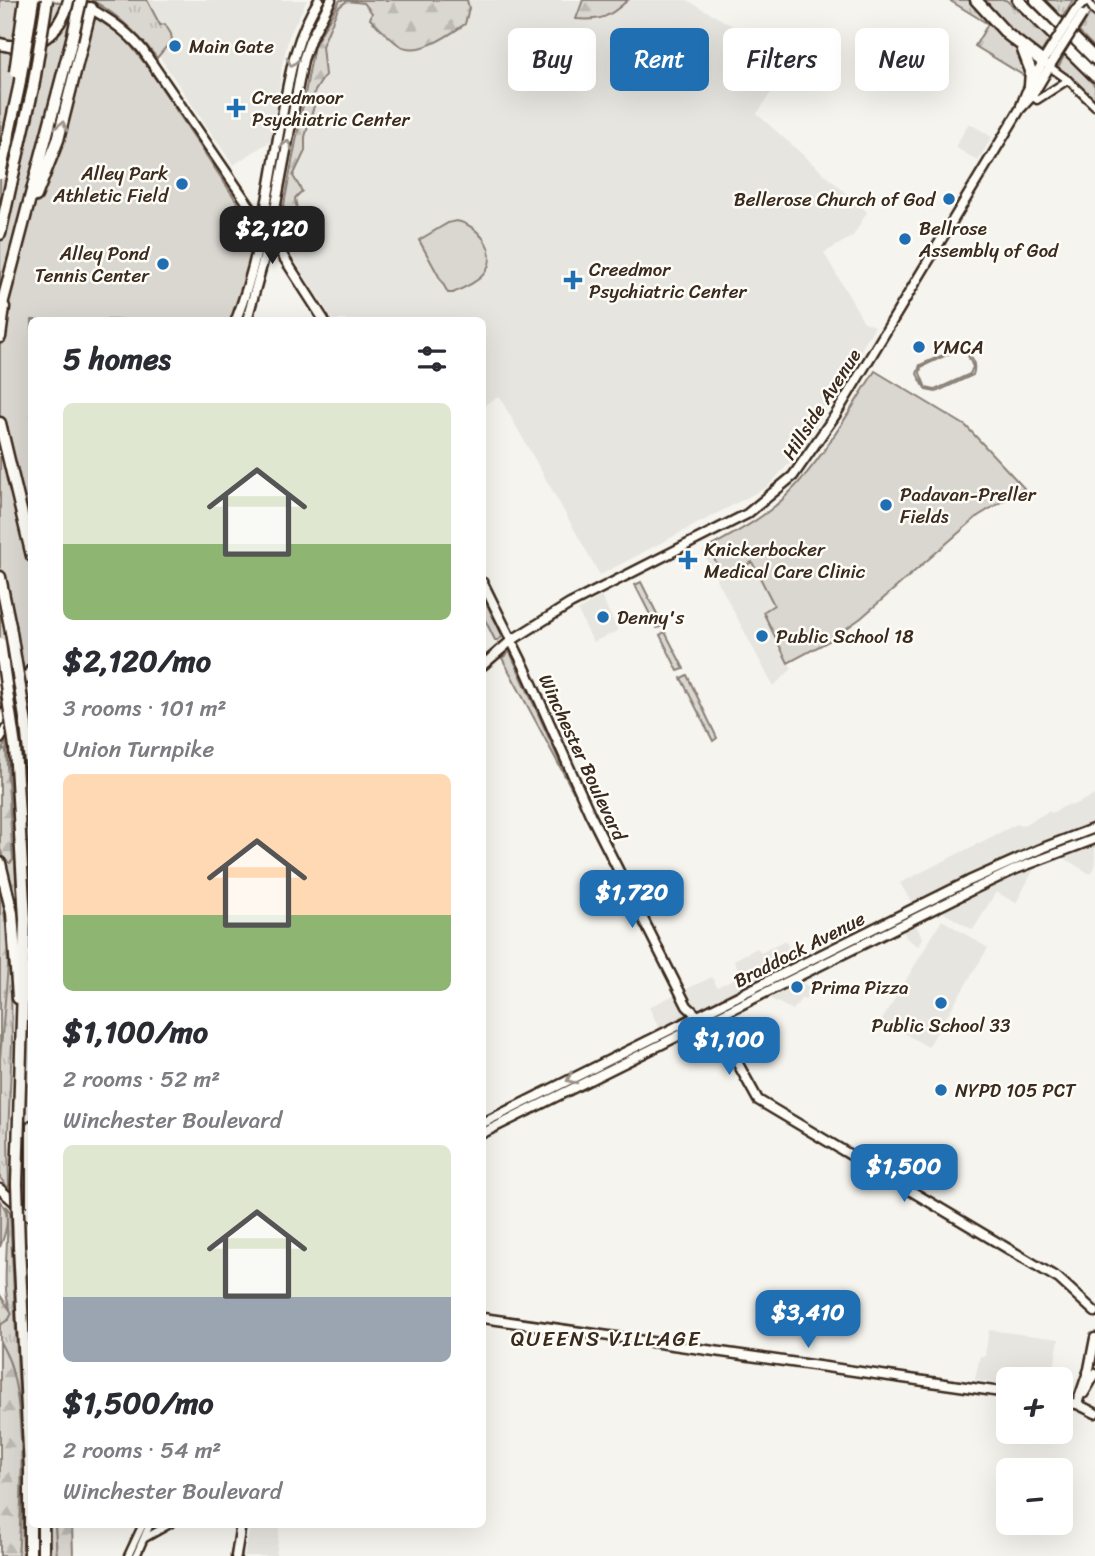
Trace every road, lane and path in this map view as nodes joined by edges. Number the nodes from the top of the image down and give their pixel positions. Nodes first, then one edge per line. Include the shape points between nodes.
1 (26, 0) edge
2 (33, 0) edge
3 (47, 0) edge
4 (76, 0) edge
5 (319, 0) edge
6 (331, 0) edge
7 (976, 0) edge
8 (1018, 0) edge
9 (1036, 0) edge
10 (1086, 1) edge
11 (91, 8) junction
12 (1095, 12) edge
13 (0, 44) edge
14 (1021, 46) junction
15 (1095, 59) edge
16 (1049, 61) junction
17 (1095, 76) edge
18 (1068, 80) junction
19 (1030, 91) junction
20 (1095, 106) edge
21 (0, 172) edge
22 (262, 226) junction
23 (0, 234) edge
24 (20, 235) junction
25 (270, 236) junction
26 (7, 283) junction
27 (0, 312) edge
28 (237, 317) edge
29 (248, 317) edge
30 (322, 317) edge
31 (0, 337) edge
32 (0, 423) edge
33 (28, 541) edge
34 (0, 577) edge
35 (486, 589) edge
36 (512, 640) junction
37 (0, 643) edge
38 (486, 662) edge
39 (28, 674) edge
40 (28, 693) edge
41 (0, 720) edge
42 (0, 739) edge
43 (28, 743) edge
44 (1095, 828) edge
45 (1095, 839) edge
46 (0, 863) edge
47 (701, 1020) junction
48 (688, 1031) junction
49 (727, 1044) junction
50 (544, 1093) junction
51 (549, 1101) junction
52 (486, 1122) edge
53 (19, 1124) junction
54 (486, 1132) edge
55 (0, 1189) edge
56 (28, 1214) edge
57 (1094, 1314) edge
58 (486, 1318) edge
59 (1095, 1338) edge
60 (1095, 1374) edge
61 (996, 1391) edge
62 (1073, 1403) edge
63 (1077, 1404) junction
64 (1095, 1413) edge
65 (28, 1429) edge
66 (30, 1528) edge
67 (43, 1528) edge
68 (141, 1528) edge
69 (148, 1528) edge
70 (161, 1528) edge
71 (240, 1528) edge
72 (144, 1539) junction
73 (30, 1556) edge
74 (43, 1556) edge
75 (128, 1556) edge
76 (136, 1556) edge
77 (236, 1556) edge

1 - 21 highway, bridge
2 - 21 highway, bridge
3 - 23 highway, bridge via 33,88
4 - 11 main road
4 - 13 highway, bridge via 60,25 41,42 15,47
4 - 24 highway, bridge via 72,39
5 -> 22 main road via 292,58
25 -> 6 main road via 303,60
7 - 14 highway
8 - 17 highway
9 - 15 highway
10 - 12 street
10 - 16 main road, Hillside Avenue, bridge
11 - 22 main road via 119,26 142,49
24 -> 11 highway via 58,140
14 - 16 highway
14 - 19 highway via 1031,68
16 - 18 street
16 - 19 main road, Hillside Avenue
18 - 19 street via 1037,100
18 - 20 street
19 - 36 main road, Hillside Avenue via 843,403 793,476 740,519 597,589
22 - 25 main road
22 - 28 main road
24 - 26 highway
25 - 29 main road
25 - 30 main road
26 - 27 highway
26 - 31 highway
32 - 33 highway
34 - 43 highway, bridge
35 - 36 main road, Winchester Boulevard
36 - 38 main road, Hillside Avenue
36 - 47 main road, Winchester Boulevard via 595,824 687,1006
37 - 53 highway, bridge via 15,747 25,919
39 - 41 main road
40 - 42 main road
44 - 47 main road, Braddock Avenue via 969,881
45 - 47 main road, Braddock Avenue via 995,879
46 - 53 highway via 15,939
47 - 48 main road, Braddock Avenue
47 - 49 main road, Winchester Boulevard
47 -> 50 main road, Braddock Avenue
48 - 49 main road
48 - 51 main road, Braddock Avenue
49 - 57 main road, Winchester Boulevard via 758,1100 1059,1279
50 - 51 main road
50 - 52 main road, Braddock Avenue
51 - 54 main road, Braddock Avenue
53 - 65 highway, bridge via 19,1246
55 - 56 main road
58 - 61 main road
59 - 63 main road
60 - 63 main road
62 - 63 main road
63 - 64 main road
66 - 73 highway, bridge
67 - 74 highway
68 - 75 street
69 - 72 street
70 - 72 street
71 - 77 main road
72 - 76 street

